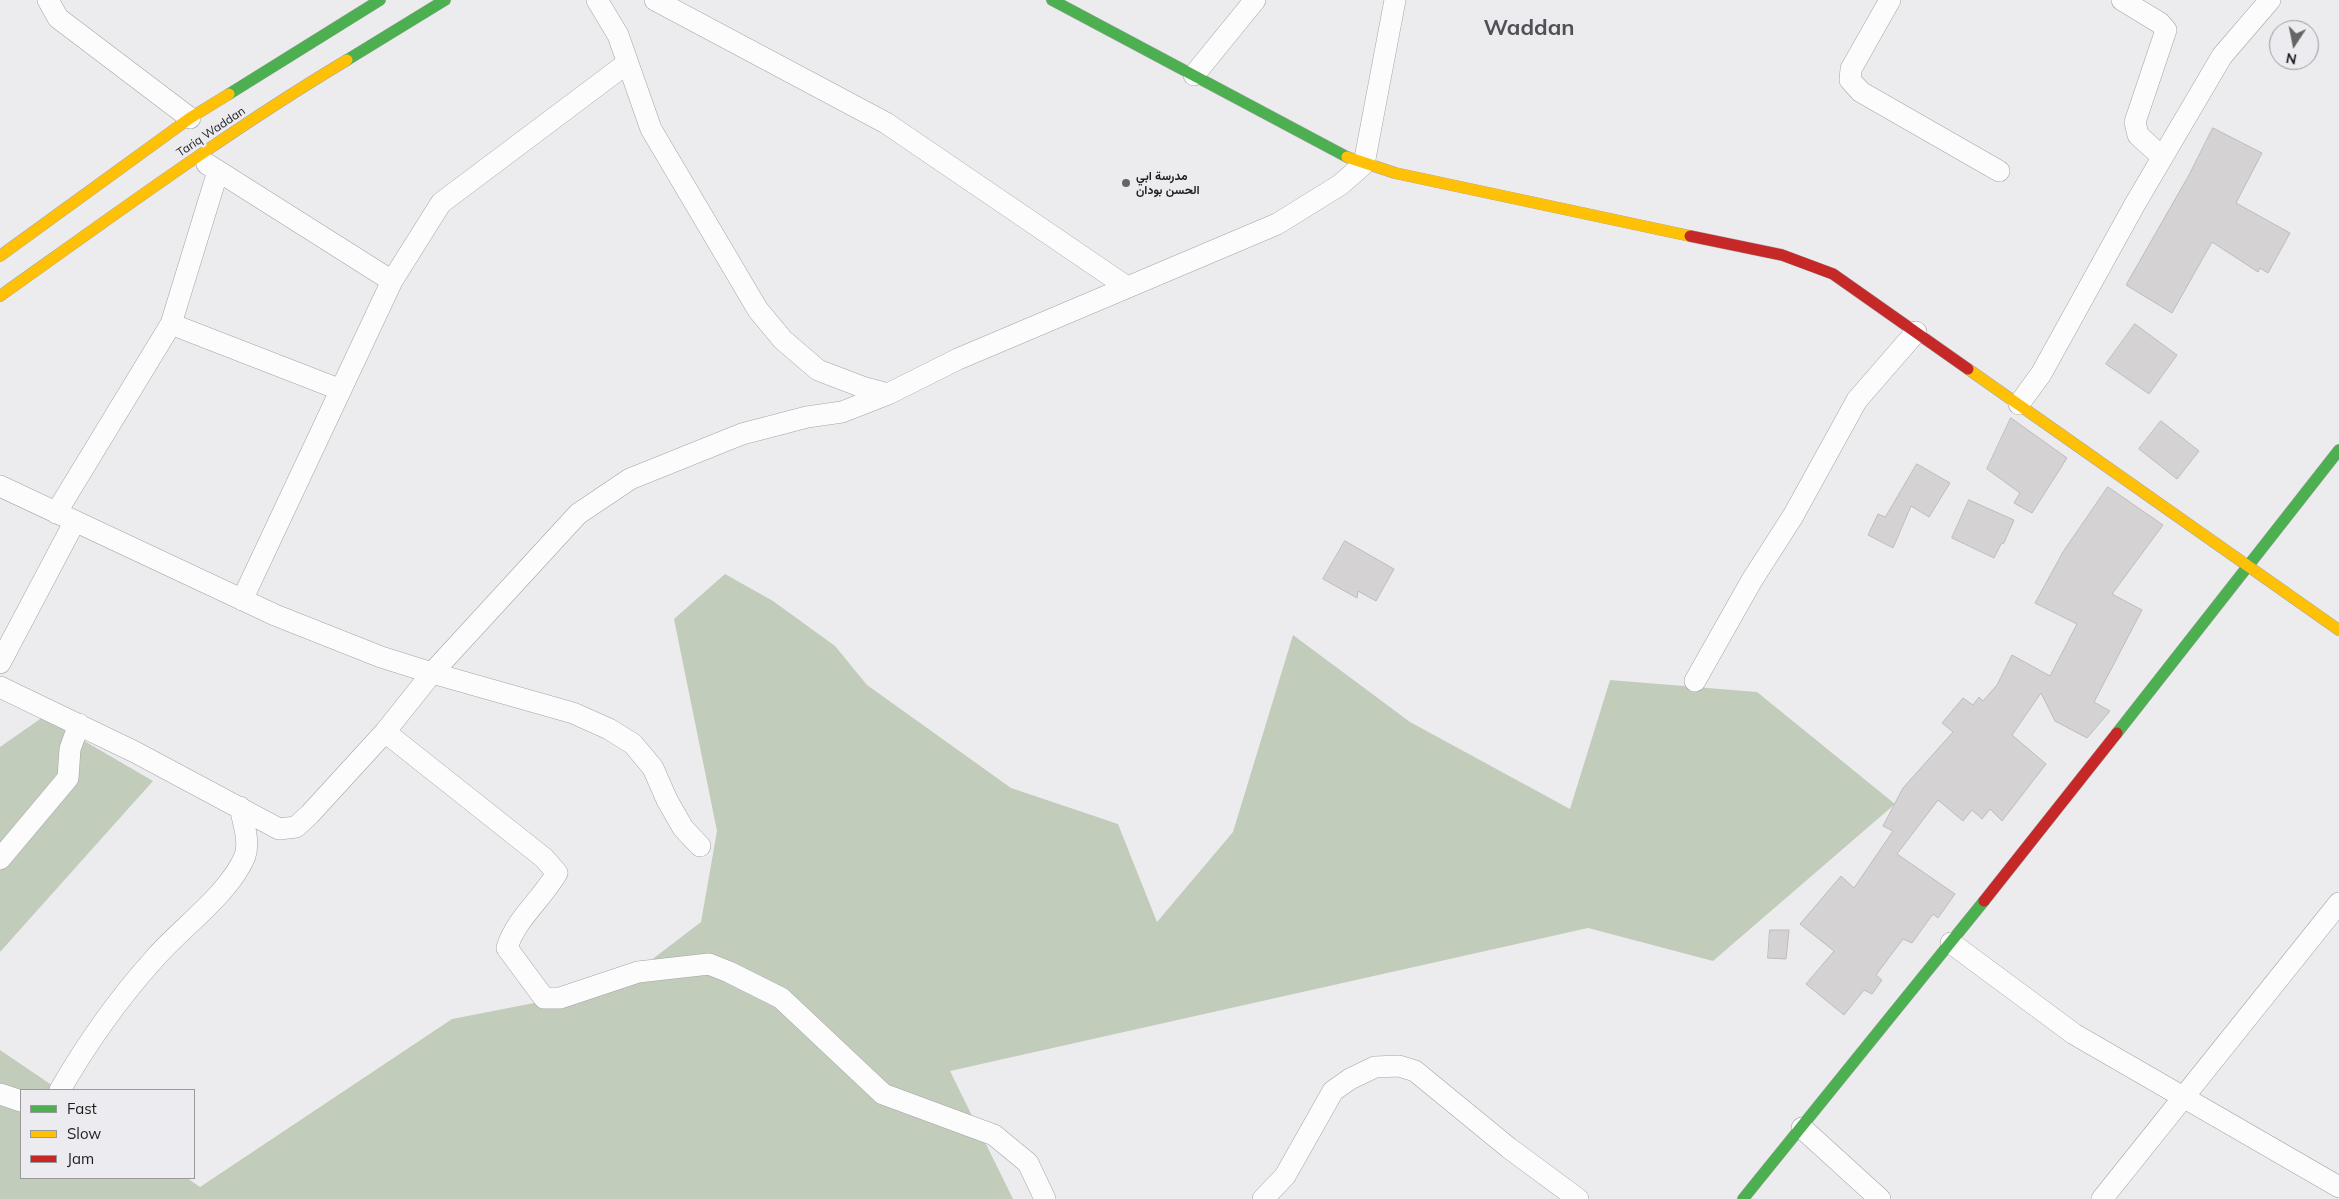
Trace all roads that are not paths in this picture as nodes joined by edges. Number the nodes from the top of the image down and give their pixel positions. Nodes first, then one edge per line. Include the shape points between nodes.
1 (48, 0) edge
2 (380, 0) edge
3 (445, 0) edge
4 (597, 0) edge
5 (655, 0) edge
6 (1052, 0) edge
7 (1255, 0) edge
8 (1396, 0) edge
9 (1890, 0) edge
10 (2122, 0) edge
11 (2270, 0) edge
12 (626, 64) junction
13 (1194, 75) junction
14 (190, 118) junction
15 (2162, 157) junction
16 (197, 158) junction
17 (1364, 164) junction
18 (218, 171) junction
19 (1999, 171) dead end
20 (0, 256) edge
21 (392, 281) junction
22 (1127, 287) junction
23 (0, 296) edge
24 (171, 324) junction
25 (1916, 332) junction
26 (341, 390) junction
27 (888, 394) junction
28 (2019, 404) junction
29 (2339, 450) edge
30 (0, 486) edge
31 (65, 517) junction
32 (2248, 566) junction
33 (242, 600) junction
34 (2339, 630) edge
35 (0, 663) edge
36 (432, 673) junction
37 (1695, 681) dead end
38 (5, 694) edge
39 (79, 724) junction
40 (385, 732) junction
41 (240, 807) junction
42 (700, 846) dead end
43 (0, 859) edge
44 (2339, 902) edge
45 (1951, 943) junction
46 (61, 1089) edge
47 (0, 1094) edge
48 (2185, 1097) junction
49 (20, 1101) edge
50 (1802, 1128) junction
51 (2339, 1188) edge
52 (1045, 1199) edge
53 (1263, 1199) edge
54 (1578, 1199) edge
55 (1744, 1199) edge
56 (1880, 1199) edge
57 (2102, 1199) edge

1 - 14 street via 58,18
2 - 14 street, Tariq Waddan
3 - 16 street, Tariq Waddan via 305,85
4 - 12 street via 618,35
5 - 22 street via 886,123
6 - 13 street
7 - 13 street
8 - 17 street
9 - 19 street via 1851,69 1850,80 1861,92
10 - 15 street via 2160,22 2166,30 2135,122 2138,135
11 - 15 street via 2222,56
12 - 21 street via 441,203
12 - 27 street via 651,129 758,310 783,340 818,370
13 - 17 street
14 - 20 street, Tariq Waddan
15 - 28 street via 2041,374
16 - 18 street
16 - 23 street, Tariq Waddan
17 - 22 street via 1340,185 1277,224
17 - 25 street via 1782,254 1833,274
18 - 21 street
18 - 24 street
21 - 26 street
22 - 27 street via 958,359
24 - 26 street
24 - 31 street
25 - 28 street
25 - 37 street via 1857,400
26 - 33 street
27 - 36 street via 842,412 807,417 742,434 630,479 578,514
28 - 32 street
29 - 32 street
30 - 31 street
31 - 33 street
31 - 35 street
32 - 34 street
32 - 45 street
33 - 36 street via 381,657
36 - 40 street
36 - 42 street via 573,712 633,744 653,768 666,800 683,828
38 - 39 street
39 - 41 street
39 - 43 street via 70,749 68,778
40 - 41 street via 296,826 279,829
40 - 52 street via 544,858 557,873 511,935 508,948 544,998 560,998 638,972 709,964 729,972 781,998 883,1094 994,1135 1028,1163
41 - 46 street via 247,840 246,854 240,866 227,884 155,957 110,1013
44 - 48 street
45 - 48 street via 2074,1034
45 - 50 street
47 - 49 street
48 - 51 street
48 - 57 street
50 - 55 street
50 - 56 street
53 - 54 street via 1285,1176 1333,1091 1375,1067 1399,1066 1415,1071 1509,1148

